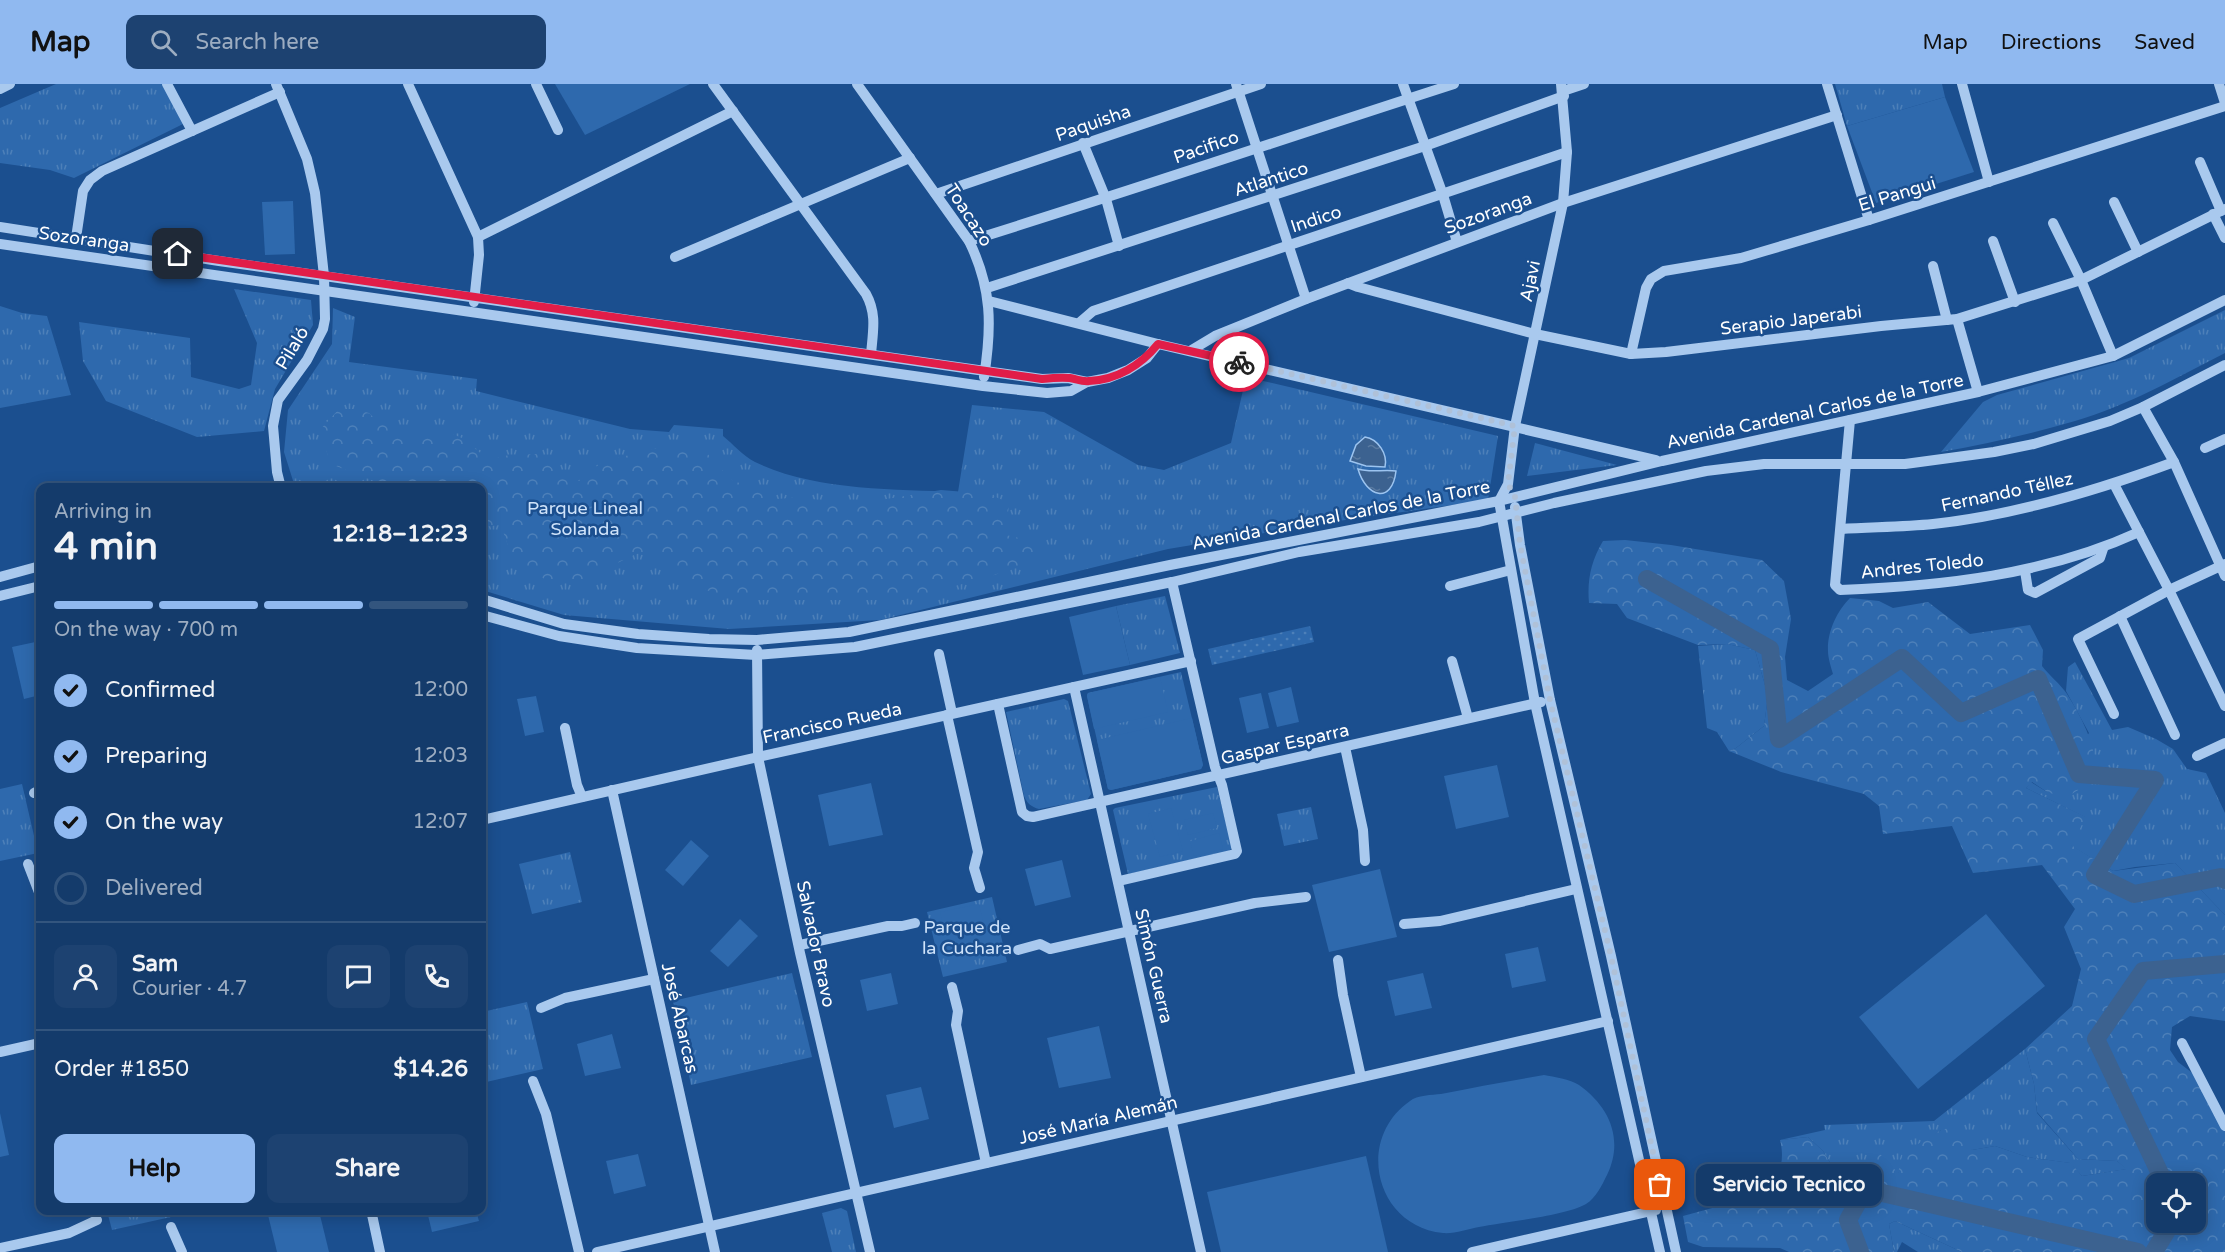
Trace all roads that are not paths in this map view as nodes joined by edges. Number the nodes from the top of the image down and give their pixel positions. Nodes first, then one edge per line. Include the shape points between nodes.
1 (10, 84) edge
2 (167, 84) edge
3 (408, 84) edge
4 (536, 84) edge
5 (713, 84) edge
6 (857, 84) edge
7 (1262, 84) edge
8 (1403, 84) edge
9 (1454, 84) edge
10 (1584, 84) edge
11 (1827, 84) edge
12 (1962, 84) edge
13 (2220, 84) edge
14 (0, 88) edge
15 (278, 88) edge
16 (1237, 88) edge
17 (1562, 90) edge
18 (1408, 99) junction
19 (2225, 104) edge
20 (733, 111) junction
21 (1837, 115) junction
22 (558, 130) dead end
23 (192, 131) junction
24 (1083, 143) junction
25 (1425, 146) junction
26 (1257, 147) junction
27 (1568, 152) junction
28 (910, 158) junction
29 (2200, 162) dead end
30 (1989, 182) junction
31 (936, 194) junction
32 (1272, 195) junction
33 (1443, 195) junction
34 (1106, 199) junction
35 (2115, 202) dead end
36 (1563, 203) junction
37 (802, 204) junction
38 (2220, 211) edge
39 (1869, 220) junction
40 (2053, 223) dead end
41 (0, 227) edge
42 (478, 237) junction
43 (76, 238) junction
44 (2225, 238) edge
45 (969, 241) junction
46 (1457, 242) junction
47 (1994, 242) dead end
48 (0, 244) edge
49 (1289, 245) junction
50 (1119, 246) junction
51 (2138, 252) junction
52 (675, 257) dead end
53 (219, 261) junction
54 (1932, 266) dead end
55 (216, 275) junction
56 (324, 276) junction
57 (2081, 280) junction
58 (1348, 283) junction
59 (987, 288) junction
60 (324, 291) junction
61 (474, 297) junction
62 (1306, 299) junction
63 (2225, 300) edge
64 (989, 301) junction
65 (2015, 302) junction
66 (473, 311) junction
67 (1952, 320) junction
68 (1079, 323) junction
69 (1535, 334) junction
70 (1158, 344) junction
71 (1191, 351) junction
72 (871, 354) junction
73 (1631, 354) junction
74 (2113, 356) junction
75 (2225, 365) edge
76 (985, 371) junction
77 (1087, 382) junction
78 (983, 387) junction
79 (1978, 392) junction
80 (2144, 407) junction
81 (1850, 420) junction
82 (1515, 426) junction
83 (2225, 439) edge
84 (2205, 448) dead end
85 (1662, 461) junction
86 (2174, 462) junction
87 (1847, 464) junction
88 (280, 483) edge
89 (1508, 484) junction
90 (2115, 484) junction
91 (1515, 497) junction
92 (1499, 501) junction
93 (1516, 513) junction
94 (1501, 516) junction
95 (1841, 529) junction
96 (2139, 532) junction
97 (2103, 549) junction
98 (36, 568) edge
99 (2223, 569) edge
100 (1511, 570) junction
101 (2025, 571) junction
102 (0, 577) edge
103 (1172, 582) junction
104 (0, 583) edge
105 (1450, 586) dead end
106 (36, 587) edge
107 (2169, 590) junction
108 (2, 596) edge
109 (486, 600) edge
110 (486, 616) edge
111 (2120, 616) junction
112 (757, 640) junction
113 (939, 654) dead end
114 (756, 655) junction
115 (1191, 661) junction
116 (1452, 661) dead end
117 (1074, 687) junction
118 (1550, 700) junction
119 (1535, 703) junction
120 (998, 704) junction
121 (2225, 706) edge
122 (949, 714) junction
123 (2114, 714) dead end
124 (1468, 718) junction
125 (565, 728) dead end
126 (2175, 735) dead end
127 (2225, 743) edge
128 (1345, 747) junction
129 (2197, 756) dead end
130 (758, 757) junction
131 (1218, 776) junction
132 (612, 790) junction
133 (582, 797) junction
134 (1101, 803) junction
135 (486, 819) edge
136 (1365, 861) dead end
137 (28, 864) dead end
138 (1119, 881) junction
139 (36, 885) edge
140 (980, 888) dead end
141 (1576, 889) junction
142 (1306, 897) dead end
143 (915, 923) dead end
144 (1404, 924) dead end
145 (1129, 931) junction
146 (800, 945) junction
147 (1018, 950) dead end
148 (1338, 960) dead end
149 (654, 979) junction
150 (952, 987) dead end
151 (541, 1008) dead end
152 (1608, 1021) junction
153 (2182, 1043) dead end
154 (36, 1044) edge
155 (0, 1052) edge
156 (1361, 1077) junction
157 (533, 1081) dead end
158 (1172, 1120) junction
159 (2225, 1126) edge
160 (986, 1163) junction
161 (855, 1193) junction
162 (1665, 1208) junction
163 (1651, 1211) junction
164 (372, 1215) edge
165 (97, 1221) dead end
166 (709, 1226) junction
167 (171, 1227) dead end
168 (1520, 1247) edge
169 (0, 1248) edge
170 (182, 1252) edge
171 (380, 1252) edge
172 (579, 1252) edge
173 (597, 1252) edge
174 (715, 1252) edge
175 (870, 1252) edge
176 (1201, 1252) edge
177 (1472, 1252) edge
178 (1660, 1252) edge
179 (1676, 1252) edge

1 - 14 street
2 - 23 street
3 - 42 street
4 - 22 street
5 - 20 street
6 - 28 street, Toacazo
7 - 16 street, Paquisha
8 - 18 street
9 - 18 street, Pacifico
10 - 17 street, Atlantico
11 - 21 street
12 - 30 street
13 - 19 street
15 - 23 street
15 - 56 street, Pilaló via 307,160 315,193
16 - 24 street, Paquisha
16 - 26 street
17 - 25 street, Atlantico
17 - 27 street, Ajavi
18 - 25 street
18 - 26 street, Pacifico
19 - 30 street, El Pangui
20 - 37 street
20 - 42 street
21 - 36 street, Sozoranga
21 - 39 street
23 - 43 street via 90,180 83,191
24 - 31 street, Paquisha
24 - 34 street
25 - 32 street, Atlantico
25 - 33 street
26 - 32 street
26 - 34 street, Pacifico
27 - 33 street, Indico
27 - 36 street, Ajavi
28 - 31 street, Toacazo
28 - 37 street
29 - 38 street
30 - 39 street, El Pangui
31 - 45 street, Toacazo
32 - 49 street
32 - 50 street, Atlantico
33 - 46 street
33 - 49 street, Indico
34 - 45 street, Pacifico
34 - 50 street
35 - 51 street
36 - 46 street, Sozoranga
36 - 69 street, Ajavi
37 - 52 street
37 - 72 street via 872,306 875,318
38 - 44 street
38 - 51 street, Serapio Japerabi
39 - 73 street, El Pangui via 1741,258 1655,275 1646,288
40 - 57 street
41 - 43 street, Sozoranga
42 - 61 street
43 - 53 street, Sozoranga
45 - 59 street, Toacazo
46 - 58 street, Sozoranga
47 - 65 street
48 - 55 street, Sozoranga
49 - 62 street
49 - 68 street, Indico via 1093,311
50 - 59 street, Atlantico
51 - 57 street, Serapio Japerabi
53 - 55 street
53 - 56 street, Sozoranga
54 - 67 street
55 - 60 street, Sozoranga
56 - 60 street, Pilaló
56 - 61 street, Sozoranga
57 - 65 street, Serapio Japerabi
57 - 74 street
58 - 62 street, Sozoranga
58 - 69 street, Serapio Japerabi
59 - 64 street, Toacazo
60 - 66 street, Sozoranga
60 - 88 street, Pilaló via 323,329 307,360 278,400 273,426
61 - 66 street
61 - 72 street, Sozoranga
62 - 71 street, Sozoranga via 1215,336
63 - 74 street, Avenida Cardenal Carlos de la Torre
64 - 68 street
64 - 76 street, Toacazo
65 - 67 street, Serapio Japerabi
66 - 78 street, Sozoranga
67 - 73 street, Serapio Japerabi
67 - 79 street
68 - 70 street
69 - 73 street, Serapio Japerabi
69 - 82 street, Ajavi
70 - 71 street
70 - 77 street, Sozoranga via 1147,358 1128,370
71 - 82 street
72 - 76 street, Sozoranga
74 - 79 street, Avenida Cardenal Carlos de la Torre
75 - 80 street, Avenida Cardenal Carlos de la Torre
76 - 77 street, Sozoranga
76 - 78 street, Toacazo
77 - 78 street, Sozoranga via 1071,391 1047,393
79 - 81 street, Avenida Cardenal Carlos de la Torre
80 - 86 street
80 - 87 street, Avenida Cardenal Carlos de la Torre via 2073,434 1994,452 1905,464
81 - 85 street, Avenida Cardenal Carlos de la Torre
81 - 87 street, Andres Toledo
82 - 85 street
82 - 89 street, Ajavi
83 - 84 street
85 - 91 street, Avenida Cardenal Carlos de la Torre
86 - 90 street, Fernando Téllez
86 - 99 street
87 - 93 street, Avenida Cardenal Carlos de la Torre via 1736,466
87 - 95 street, Andres Toledo
89 - 91 street
89 - 92 street, Ajavi
90 - 95 street, Fernando Téllez via 2025,508 1934,524
90 - 96 street
91 - 92 street, Avenida Cardenal Carlos de la Torre
91 - 93 street
92 - 94 street
92 - 112 street, Avenida Cardenal Carlos de la Torre via 849,632
93 - 94 street, Avenida Cardenal Carlos de la Torre
93 - 118 street
94 - 100 street
94 - 103 street, Avenida Cardenal Carlos de la Torre via 1299,552
95 - 101 street, Andres Toledo via 1834,585 1840,590 1913,587
96 - 97 street, Andres Toledo
96 - 107 street
97 - 101 street, Andres Toledo
97 - 101 street via 2100,558 2035,593 2028,590
98 - 102 street
99 - 107 street
100 - 105 street
100 - 119 street
103 - 114 street, Avenida Cardenal Carlos de la Torre via 855,647
103 - 115 street
104 - 108 street
106 - 108 street
107 - 111 street
107 - 121 street
109 - 112 street, Avenida Cardenal Carlos de la Torre via 564,624 638,634
110 - 114 street, Avenida Cardenal Carlos de la Torre via 559,636 626,647
111 - 123 street via 2078,639
111 - 126 street
112 - 114 street, Salvador Bravo
113 - 122 street
114 - 130 street, Salvador Bravo
115 - 117 street, Francisco Rueda
115 - 131 street
116 - 124 street
117 - 120 street, Francisco Rueda
117 - 134 street, Simón Guerra
118 - 119 street, Gaspar Esparra
118 - 162 street
119 - 124 street, Gaspar Esparra
119 - 141 street
120 - 122 street, Francisco Rueda
120 - 134 street, Gaspar Esparra via 1022,812 1033,817
122 - 130 street, Francisco Rueda
122 - 140 street via 978,852 974,868
124 - 128 street, Gaspar Esparra
125 - 133 street
127 - 129 street
128 - 131 street, Gaspar Esparra
128 - 136 street via 1363,830
130 - 132 street, Francisco Rueda
130 - 146 street, Salvador Bravo
131 - 134 street, Gaspar Esparra
131 - 138 street via 1235,854
132 - 133 street, Francisco Rueda
132 - 149 street, José Abarcas
133 - 135 street, Francisco Rueda
134 - 138 street, Simón Guerra
137 - 139 street
138 - 145 street, Simón Guerra
141 - 144 street via 1440,921
141 - 152 street
142 - 145 street via 1255,903
143 - 146 street
145 - 147 street via 1050,949 1040,944
145 - 158 street, Simón Guerra
146 - 161 street, Salvador Bravo
148 - 156 street
149 - 151 street via 565,998
149 - 166 street, José Abarcas
150 - 160 street via 958,1011 956,1025
152 - 156 street, José María Alemán
152 - 163 street
153 - 159 street
154 - 155 street
156 - 158 street, José María Alemán
157 - 172 street via 546,1114
158 - 160 street, José María Alemán
158 - 176 street, Simón Guerra
160 - 161 street, José María Alemán
161 - 166 street, José María Alemán
161 - 175 street, Salvador Bravo
162 - 163 street
162 - 179 street
163 - 168 street
163 - 178 street
164 - 171 street
165 - 169 street via 69,1233
166 - 173 street, José María Alemán
166 - 174 street, José Abarcas
167 - 170 street
168 - 177 street

